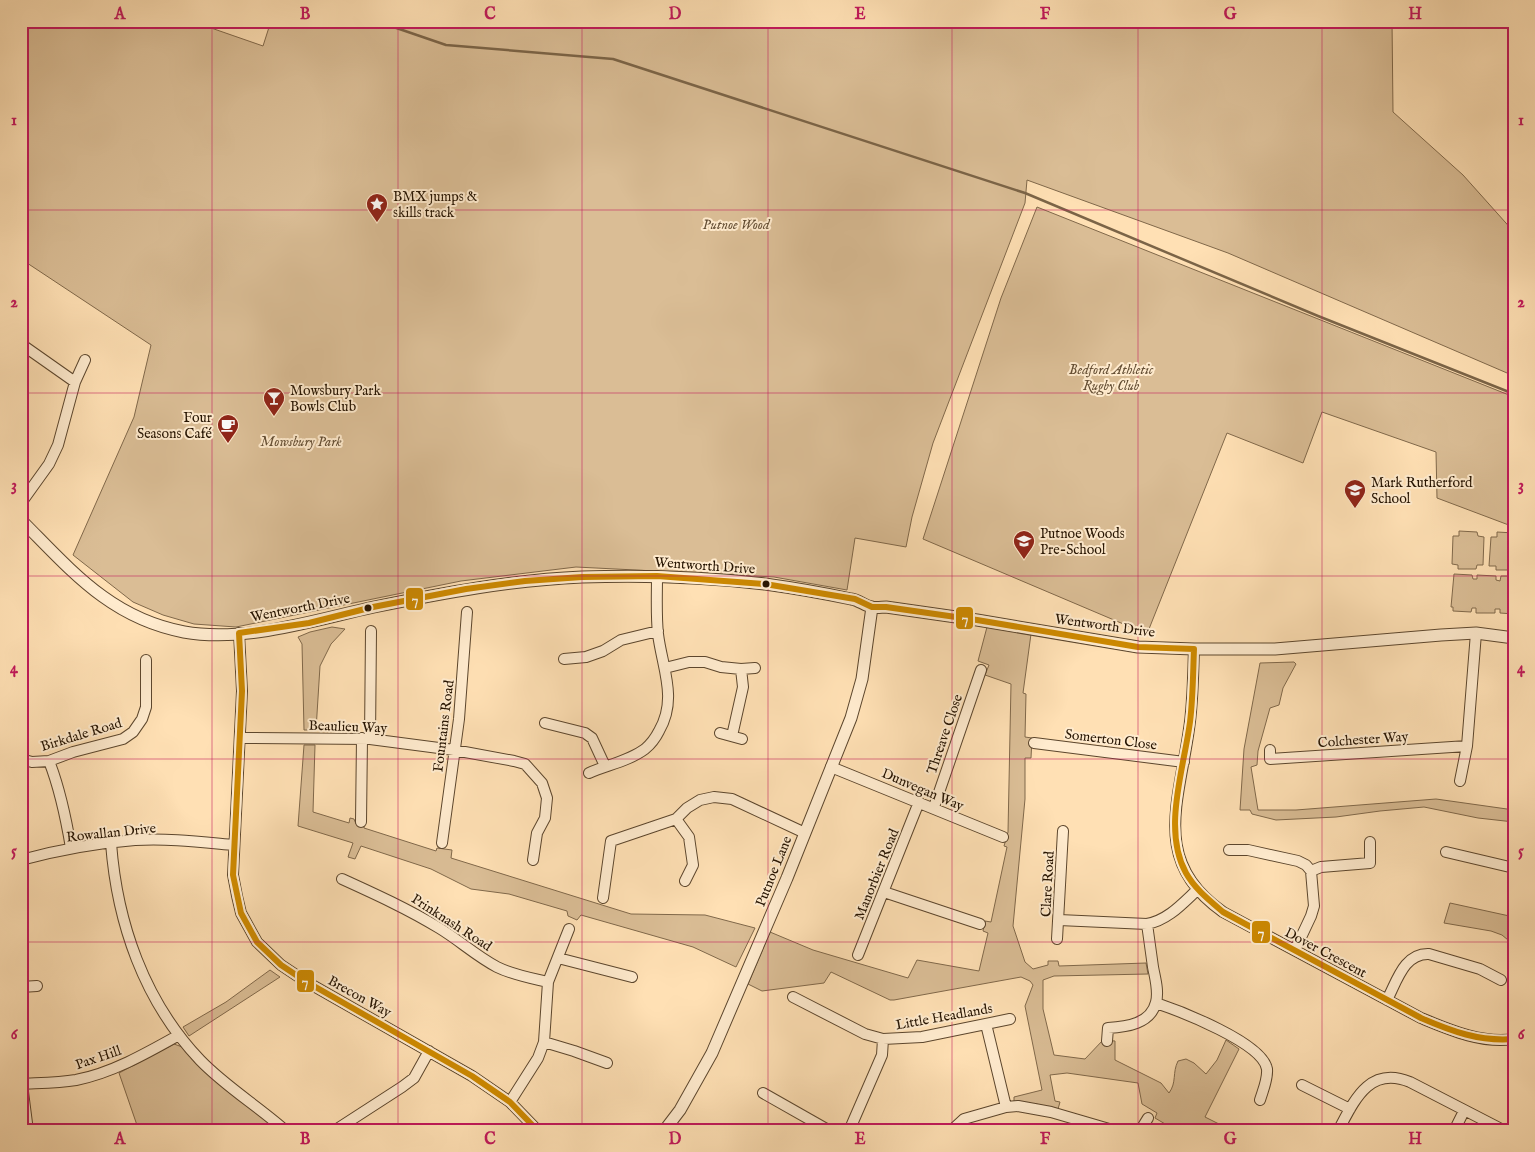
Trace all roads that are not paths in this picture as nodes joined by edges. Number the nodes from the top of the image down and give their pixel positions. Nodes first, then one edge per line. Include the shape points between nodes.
1 (21, 344) edge
2 (85, 360) dead end
3 (75, 382) junction
4 (21, 503) edge
5 (21, 520) edge
6 (657, 576) junction
7 (872, 607) junction
8 (467, 612) dead end
9 (371, 631) dead end
10 (658, 631) junction
11 (239, 633) junction
12 (1476, 633) junction
13 (1514, 638) edge
14 (1194, 650) junction
15 (564, 659) dead end
16 (146, 660) dead end
17 (665, 668) junction
18 (755, 668) dead end
19 (741, 669) junction
20 (981, 670) dead end
21 (545, 723) dead end
22 (720, 733) dead end
23 (240, 738) junction
24 (366, 738) junction
25 (1034, 743) dead end
26 (1467, 746) junction
27 (454, 750) junction
28 (1270, 750) dead end
29 (21, 759) edge
30 (49, 761) junction
31 (1184, 762) junction
32 (605, 766) junction
33 (831, 767) junction
34 (589, 773) dead end
35 (1460, 781) dead end
36 (919, 802) junction
37 (934, 807) junction
38 (676, 819) junction
39 (361, 822) dead end
40 (1063, 830) dead end
41 (805, 833) junction
42 (1004, 837) dead end
43 (111, 842) junction
44 (1370, 842) dead end
45 (442, 843) dead end
46 (234, 845) junction
47 (72, 848) junction
48 (1229, 850) dead end
49 (1446, 852) dead end
50 (21, 860) edge
51 (533, 860) dead end
52 (1514, 868) edge
53 (1312, 871) junction
54 (342, 880) dead end
55 (685, 881) dead end
56 (1197, 890) junction
57 (884, 892) junction
58 (603, 898) dead end
59 (1059, 920) junction
60 (980, 924) dead end
61 (1147, 924) junction
62 (569, 929) dead end
63 (1058, 939) dead end
64 (1295, 950) junction
65 (858, 955) dead end
66 (558, 958) junction
67 (632, 977) dead end
68 (1501, 980) dead end
69 (548, 982) junction
70 (37, 986) dead end
71 (21, 987) edge
72 (793, 997) dead end
73 (1387, 1000) junction
74 (1156, 1003) junction
75 (1010, 1019) dead end
76 (986, 1024) junction
77 (179, 1035) junction
78 (883, 1039) junction
79 (1514, 1039) edge
80 (1107, 1041) dead end
81 (544, 1042) junction
82 (430, 1051) junction
83 (607, 1063) dead end
84 (22, 1084) edge
85 (1302, 1085) dead end
86 (763, 1094) dead end
87 (510, 1102) junction
88 (1259, 1103) dead end
89 (1006, 1108) junction
90 (1350, 1109) junction
91 (1464, 1111) junction
92 (1148, 1118) dead end
93 (854, 1129) edge
94 (28, 1131) edge
95 (286, 1131) edge
96 (334, 1131) edge
97 (538, 1131) edge
98 (664, 1131) edge
99 (830, 1131) edge
100 (951, 1131) edge
101 (1116, 1131) edge
102 (1140, 1131) edge
103 (1338, 1131) edge
104 (1454, 1131) edge
105 (1505, 1131) edge

1 - 3 street
2 - 3 street
3 - 4 street via 58,445
5 - 11 street, Wentworth Drive via 87,585 139,619 186,632
6 - 7 street, Wentworth Drive via 765,584 855,599
6 - 10 street
6 - 11 street, Wentworth Drive via 582,577 466,589 309,623
7 - 14 street, Wentworth Drive via 968,618 1138,647
7 - 33 street, Putnoe Lane via 862,679 852,718
8 - 27 street, Fountains Road
9 - 24 street
10 - 15 street via 621,640 604,651
10 - 17 street
11 - 23 street, Brecon Way
12 - 13 street, Wentworth Drive
12 - 14 street, Wentworth Drive via 1306,648
12 - 26 street
14 - 31 street, Dover Crescent
16 - 30 street, Birkdale Road via 146,707 133,732 123,739
17 - 19 street via 705,662
17 - 32 street via 668,709 655,738 645,749
18 - 19 street
19 - 22 street via 743,687 737,738
20 - 37 street, Threave Close
21 - 32 street via 585,733 592,738
23 - 24 street, Beaulieu Way
23 - 46 street, Brecon Way
24 - 27 street, Beaulieu Way
24 - 39 street
25 - 31 street, Somerton Close
26 - 28 street, Colchester Way via 1270,759
26 - 35 street
27 - 45 street, Fountains Road
27 - 51 street, Beaulieu Way via 525,764 542,783 547,807
29 - 30 street, Birkdale Road
30 - 47 street
31 - 56 street, Dover Crescent via 1174,836 1179,859
32 - 34 street
33 - 36 street, Dunvegan Way
33 - 41 street, Putnoe Lane
36 - 37 street, Dunvegan Way
36 - 57 street, Manorbier Road
37 - 42 street, Dunvegan Way
38 - 41 street via 700,800 714,797 732,799
38 - 55 street via 690,837 693,865
38 - 58 street via 607,841 601,883
40 - 59 street, Clare Road
41 - 98 street, Putnoe Lane via 712,1053 680,1110
43 - 46 street, Rowallan Drive via 182,840
43 - 47 street, Rowallan Drive
43 - 77 street via 125,930 148,986
44 - 53 street via 1370,863 1321,867
46 - 82 street, Brecon Way via 236,896 257,942 281,965 305,981
47 - 50 street, Rowallan Drive
48 - 53 street via 1248,850 1298,861
49 - 52 street
53 - 64 street via 1314,906
54 - 69 street, Prinknash Road via 397,904 442,929 498,968
56 - 61 street via 1166,918
56 - 64 street, Dover Crescent via 1223,912
57 - 60 street
57 - 65 street, Manorbier Road
59 - 61 street
59 - 63 street, Clare Road
61 - 74 street via 1157,988
62 - 66 street
64 - 73 street, Dover Crescent
66 - 67 street
66 - 69 street
68 - 73 street via 1480,969 1421,954 1406,963
69 - 81 street
70 - 71 street
72 - 78 street, Little Headlands via 865,1034
73 - 79 street, Dover Crescent via 1452,1031 1473,1037
74 - 80 street via 1141,1022 1103,1028
74 - 88 street via 1232,1036 1258,1053 1267,1070
75 - 76 street, Little Headlands
76 - 78 street, Little Headlands via 922,1037
76 - 89 street
77 - 84 street, Pax Hill via 116,1068 95,1075 53,1083
77 - 95 street via 230,1088
78 - 93 street, Little Headlands via 882,1055
81 - 83 street
81 - 87 street via 538,1058
82 - 87 street, Brecon Way
82 - 96 street via 414,1078 402,1088
84 - 94 street
85 - 90 street
86 - 99 street
87 - 97 street, Brecon Way
89 - 100 street via 964,1119
89 - 101 street via 1036,1108
90 - 91 street via 1355,1097 1366,1086 1392,1077 1410,1082
90 - 103 street
91 - 104 street
91 - 105 street
92 - 102 street

